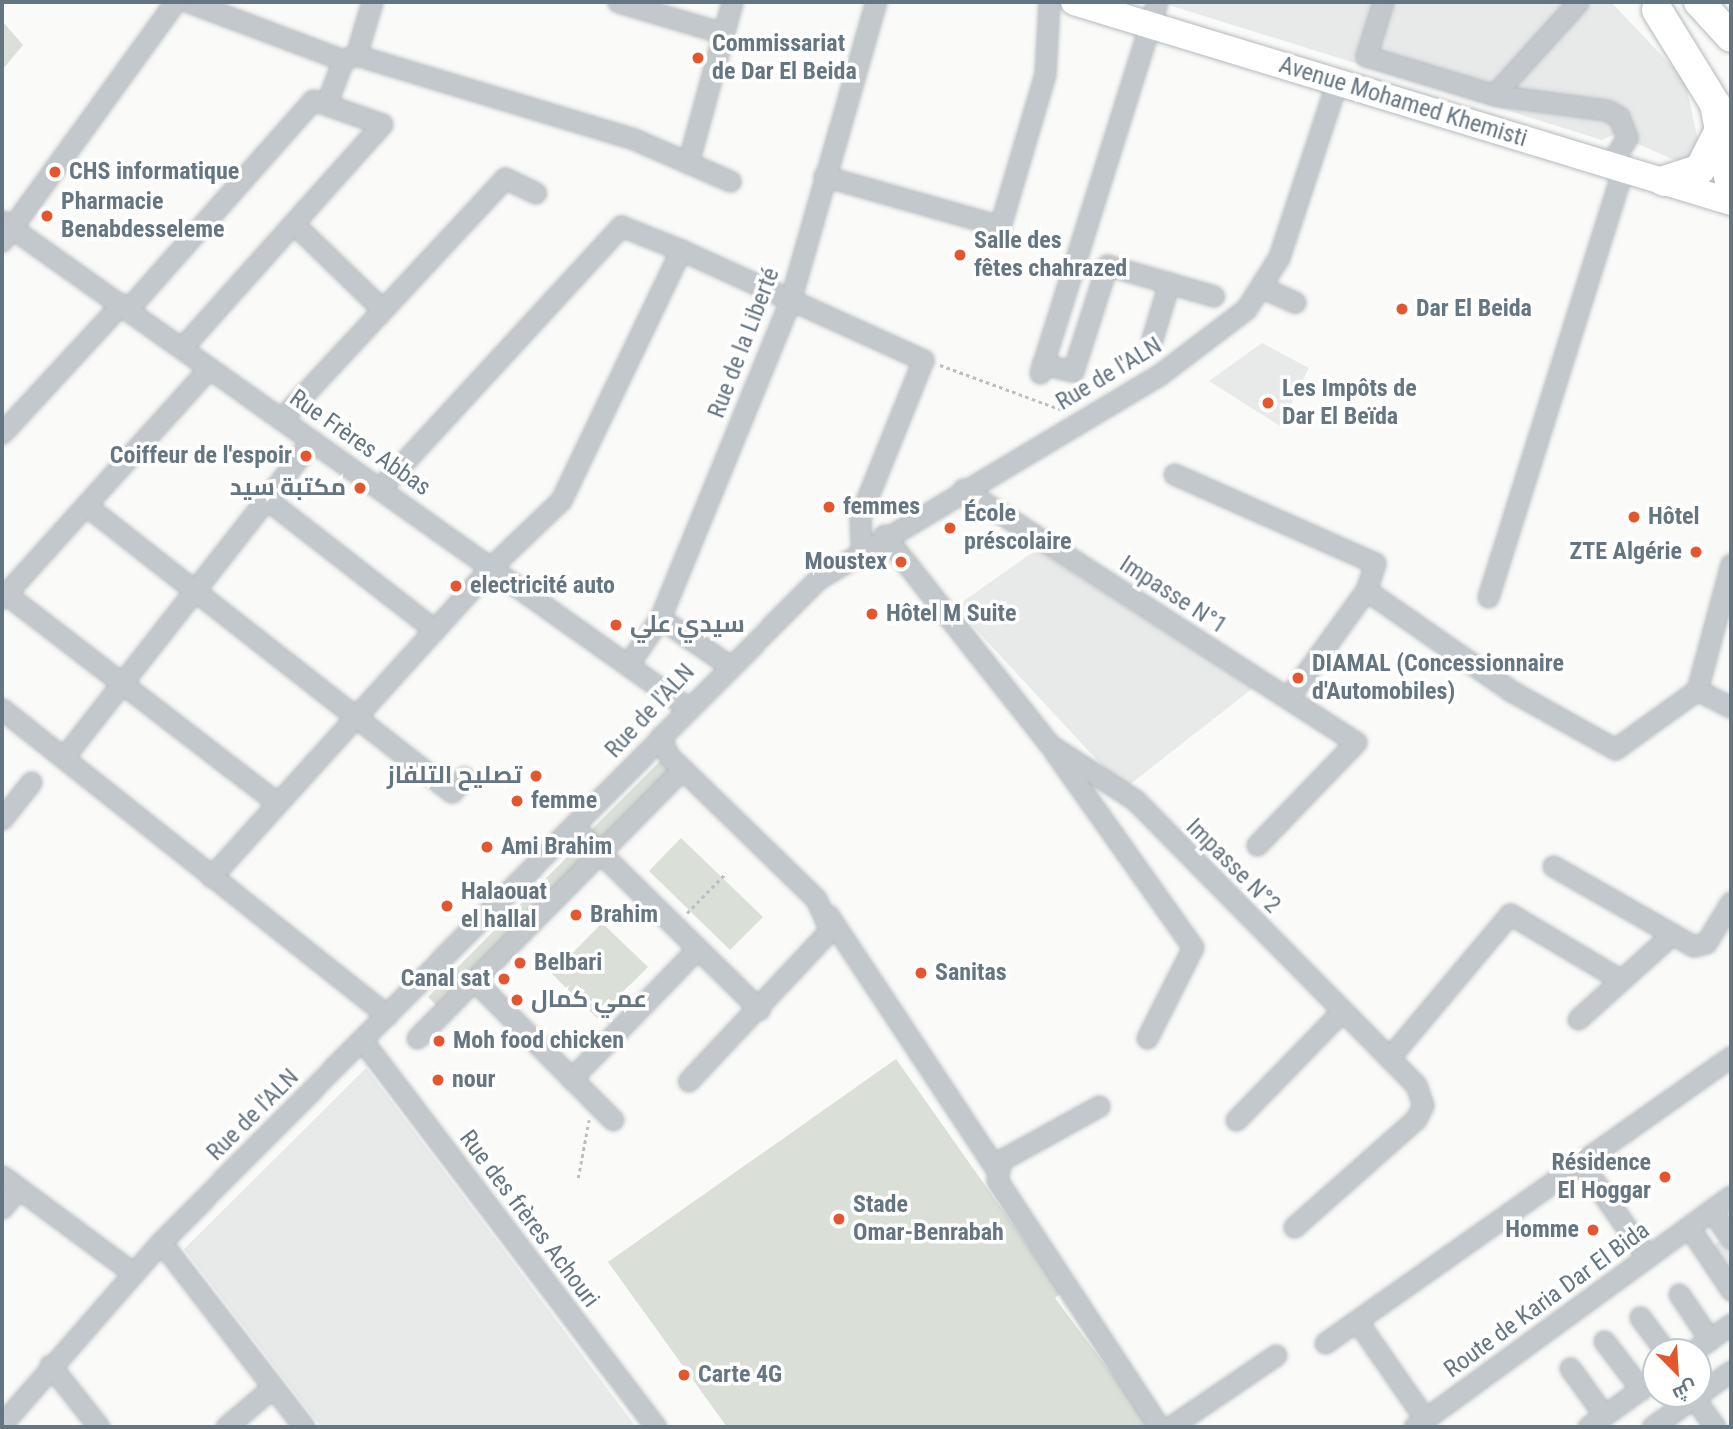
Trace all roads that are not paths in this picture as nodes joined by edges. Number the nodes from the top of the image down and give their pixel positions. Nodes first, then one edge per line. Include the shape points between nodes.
1 (175, 2) edge
2 (189, 2) edge
3 (372, 2) edge
4 (618, 2) edge
5 (732, 2) edge
6 (876, 2) edge
7 (1049, 2) edge
8 (1074, 2) edge
9 (1383, 2) edge
10 (1578, 2) edge
11 (1699, 2) edge
12 (1724, 2) edge
13 (1653, 6) edge
14 (1731, 10) edge
15 (1152, 13) edge
16 (723, 33) junction
17 (1731, 37) edge
18 (349, 57) junction
19 (1337, 82) junction
20 (1731, 85) edge
21 (1494, 95) junction
22 (327, 102) junction
23 (1721, 128) junction
24 (688, 163) junction
25 (1616, 166) junction
26 (824, 176) junction
27 (730, 181) dead end
28 (1664, 181) junction
29 (1731, 187) edge
30 (536, 193) dead end
31 (1731, 202) edge
32 (294, 224) junction
33 (5, 230) edge
34 (681, 250) junction
35 (1075, 257) junction
36 (1107, 265) junction
37 (1169, 283) junction
38 (1263, 288) junction
39 (1214, 296) dead end
40 (790, 301) junction
41 (1295, 302) dead end
42 (124, 307) junction
43 (381, 308) junction
44 (1152, 339) dead end
45 (182, 348) junction
46 (209, 368) junction
47 (281, 419) junction
48 (2, 433) edge
49 (312, 441) junction
50 (1174, 474) dead end
51 (381, 487) junction
52 (963, 489) junction
53 (269, 501) junction
54 (88, 507) junction
55 (884, 535) junction
56 (862, 548) junction
57 (1731, 564) edge
58 (493, 565) junction
59 (1366, 590) junction
60 (198, 594) junction
61 (4, 596) edge
62 (1488, 597) dead end
63 (1728, 604) edge
64 (660, 618) junction
65 (435, 630) junction
66 (629, 663) junction
67 (727, 664) junction
68 (123, 683) junction
69 (1698, 690) junction
70 (1288, 698) junction
71 (1731, 707) edge
72 (688, 708) junction
73 (2, 709) edge
74 (356, 716) junction
75 (660, 737) junction
76 (1050, 745) junction
77 (64, 757) junction
78 (682, 769) junction
79 (464, 777) dead end
80 (31, 782) dead end
81 (277, 803) junction
82 (2, 819) edge
83 (574, 827) junction
84 (1257, 845) dead end
85 (600, 852) junction
86 (1553, 866) dead end
87 (211, 877) junction
88 (1731, 902) edge
89 (827, 914) junction
90 (1672, 934) junction
91 (698, 948) junction
92 (474, 980) junction
93 (1621, 980) junction
94 (759, 1009) junction
95 (1342, 1011) junction
96 (387, 1015) junction
97 (1578, 1019) dead end
98 (417, 1038) dead end
99 (1147, 1038) dead end
100 (362, 1040) junction
101 (1731, 1057) edge
102 (1389, 1058) junction
103 (571, 1079) junction
104 (688, 1081) dead end
105 (1099, 1106) dead end
106 (613, 1120) dead end
107 (1236, 1120) dead end
108 (1580, 1161) junction
109 (996, 1170) junction
110 (2, 1176) edge
111 (18, 1189) junction
112 (1731, 1196) edge
113 (2, 1208) edge
114 (1712, 1210) junction
115 (1294, 1227) dead end
116 (1689, 1227) junction
117 (1731, 1239) edge
118 (161, 1242) junction
119 (1647, 1257) junction
120 (133, 1273) junction
121 (1731, 1290) edge
122 (1679, 1294) dead end
123 (1640, 1317) dead end
124 (1357, 1321) junction
125 (1731, 1324) edge
126 (1656, 1338) edge
127 (1709, 1338) edge
128 (1712, 1338) edge
129 (1604, 1341) dead end
130 (1325, 1343) dead end
131 (1276, 1355) dead end
132 (50, 1365) junction
133 (1570, 1368) dead end
134 (1731, 1372) edge
135 (1642, 1378) edge
136 (1712, 1385) edge
137 (273, 1387) junction
138 (1642, 1388) edge
139 (1680, 1408) edge
140 (1701, 1408) edge
141 (1604, 1415) junction
142 (1419, 1423) edge
143 (2, 1424) edge
144 (1656, 1426) edge
145 (99, 1427) edge
146 (226, 1427) edge
147 (304, 1427) edge
148 (656, 1427) edge
149 (1159, 1427) edge
150 (1170, 1427) edge
151 (1588, 1427) edge
152 (1715, 1427) edge

1 - 33 street
2 - 18 street
3 - 18 street
4 - 16 street
5 - 16 street
6 - 26 street, Rue de la Liberté
7 - 26 street via 1045,74 1000,226
8 - 15 main road, Avenue Mohamed Khemisti
9 - 21 street via 1366,56
10 - 21 street
11 - 17 highway
12 - 14 highway
13 - 20 highway
13 - 23 highway via 1704,81
15 - 19 main road, Avenue Mohamed Khemisti
15 - 35 street
16 - 24 street
18 - 22 street
18 - 24 street via 634,139
19 - 25 main road, Avenue Mohamed Khemisti
19 - 38 street, Rue de l'ALN via 1279,257
21 - 25 street via 1607,110 1619,117 1627,138
22 - 32 street via 382,124
22 - 42 street via 313,100
23 - 28 highway via 1700,169
23 - 29 highway
24 - 27 street
25 - 28 main road, Avenue Mohamed Khemisti
25 - 62 street
26 - 40 street, Rue de la Liberté
28 - 31 main road, Avenue Mohamed Khemisti
30 - 43 street via 505,178
32 - 43 street
32 - 45 street
33 - 42 street, Rue Frères Abbas
34 - 40 street
34 - 51 street via 621,226
34 - 58 street via 561,500
35 - 36 street
35 - 36 street via 1041,368 1073,371
36 - 37 street
37 - 39 street
37 - 44 street
38 - 41 street
38 - 52 street, Rue de l'ALN via 1213,338
40 - 56 street via 923,360 860,516
40 - 64 street, Rue de la Liberté
42 - 45 street, Rue Frères Abbas
42 - 48 street
43 - 47 street
45 - 46 street, Rue Frères Abbas
46 - 47 street, Rue Frères Abbas
46 - 54 street
47 - 49 street, Rue Frères Abbas
49 - 51 street, Rue Frères Abbas
49 - 53 street
50 - 59 street via 1374,563
51 - 58 street, Rue Frères Abbas
52 - 55 street, Rue de l'ALN
52 - 70 street, Impasse N°1
53 - 60 street
53 - 65 street
54 - 60 street
54 - 61 street
55 - 56 street, Rue de l'ALN
55 - 76 street, Impasse N°2
56 - 67 street, Rue de l'ALN via 818,579
57 - 63 street
58 - 65 street
58 - 66 street, Rue Frères Abbas
59 - 69 street via 1513,692 1615,749
59 - 70 street
60 - 68 street
60 - 74 street
61 - 68 street
63 - 69 street
64 - 66 street, Rue de la Liberté
64 - 67 street
65 - 74 street
66 - 72 street, Rue Frères Abbas
67 - 72 street, Rue de l'ALN
68 - 77 street
68 - 81 street
69 - 71 street
70 - 84 street, Impasse N°1 via 1356,742
72 - 75 street, Rue de l'ALN
73 - 77 street
74 - 79 street via 452,792
74 - 81 street
75 - 78 street
75 - 83 street, Rue de l'ALN
76 - 95 street, Impasse N°2 via 1135,800
76 - 99 street via 1193,947
77 - 87 street
78 - 85 street
78 - 89 street
80 - 82 street
81 - 87 street
83 - 85 street
83 - 96 street, Rue de l'ALN
85 - 91 street
85 - 92 street
86 - 90 street
87 - 96 street
88 - 90 street via 1706,943 1693,946
89 - 94 street via 825,943
89 - 109 street
90 - 93 street
91 - 94 street
91 - 103 street
92 - 98 street
92 - 103 street
93 - 97 street
93 - 102 street via 1510,914
94 - 104 street
95 - 102 street, Impasse N°2
95 - 107 street
96 - 100 street, Rue de l'ALN
100 - 118 street, Rue de l'ALN
100 - 148 street, Rue des frères Achouri
101 - 108 street
102 - 115 street, Impasse N°2 via 1416,1085 1423,1105 1416,1119
103 - 106 street
105 - 109 street via 1001,1160
108 - 119 street
108 - 124 street
109 - 149 street
110 - 111 street
111 - 113 street
111 - 120 street
112 - 114 street, Route de Karia Dar El Bida
114 - 116 street, Route de Karia Dar El Bida
114 - 117 street
116 - 119 street, Route de Karia Dar El Bida
116 - 121 street
118 - 120 street, Rue de l'ALN
118 - 137 street
119 - 142 street, Route de Karia Dar El Bida
120 - 132 street, Rue de l'ALN
122 - 127 street
123 - 126 street
124 - 130 street
124 - 142 street
125 - 128 street
129 - 135 street
131 - 150 street
132 - 143 street, Rue de l'ALN
132 - 145 street
133 - 141 street
134 - 136 street
137 - 146 street
137 - 147 street
138 - 141 street
139 - 144 street
140 - 152 street
141 - 151 street

